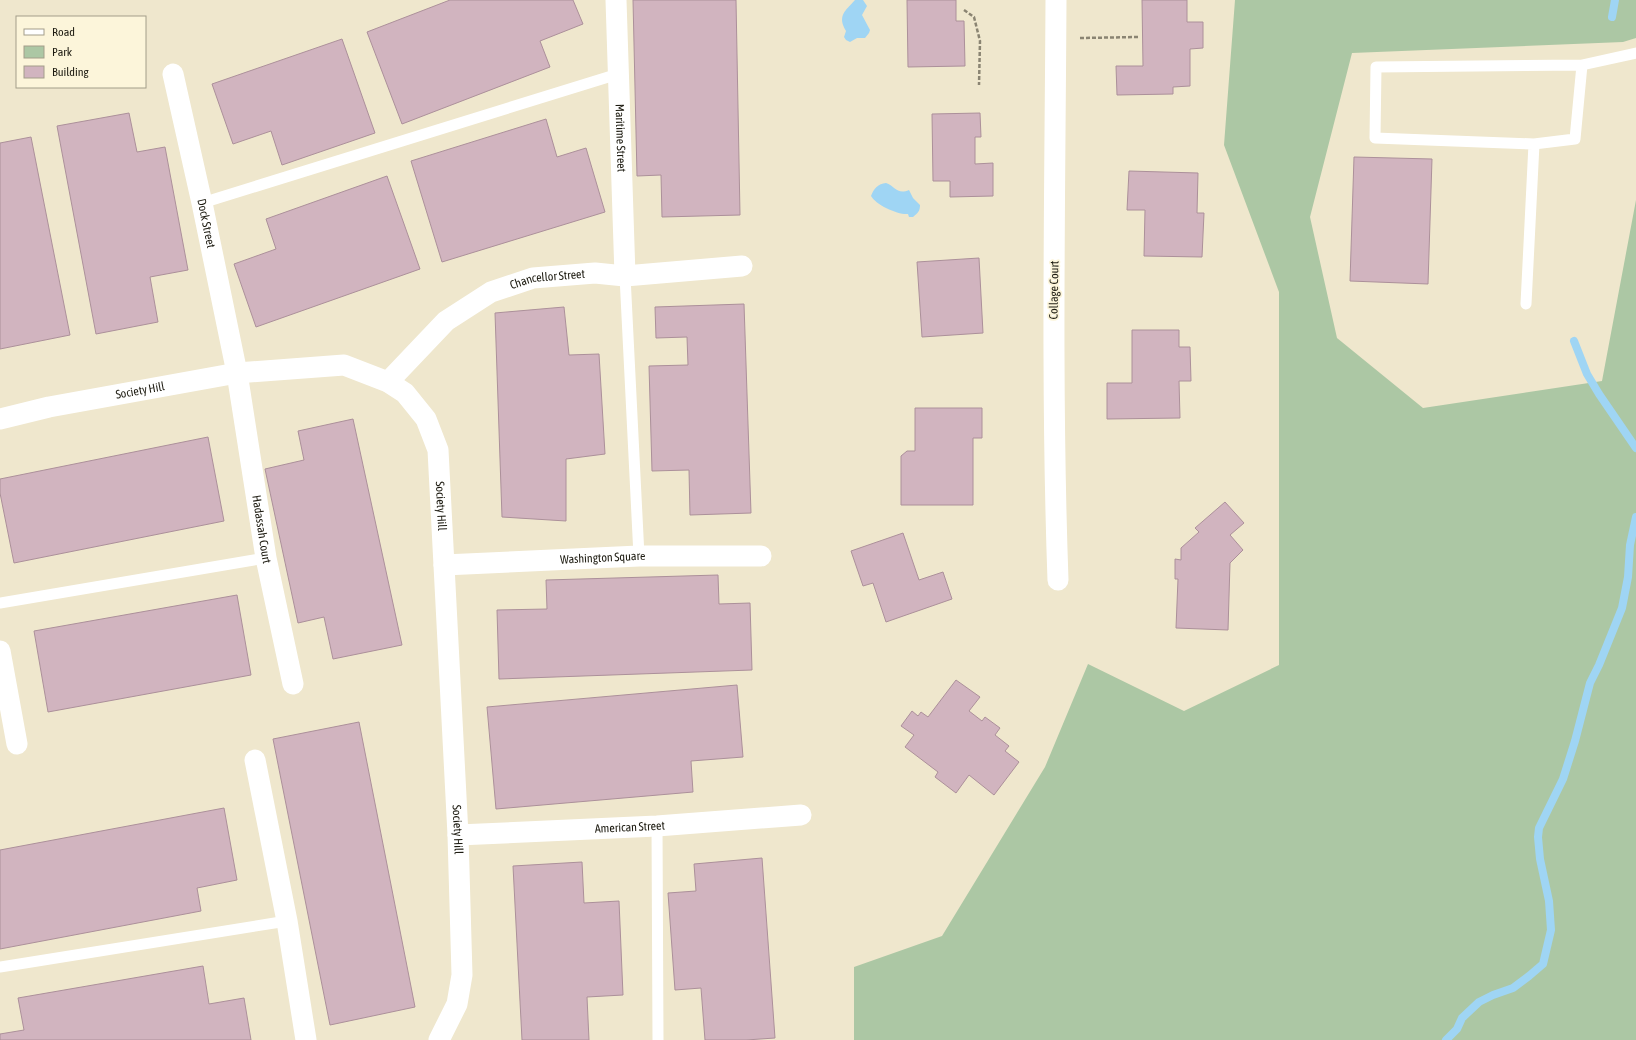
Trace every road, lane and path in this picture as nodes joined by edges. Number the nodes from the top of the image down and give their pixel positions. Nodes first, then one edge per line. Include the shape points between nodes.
1 (616, 0) edge
2 (1056, 0) edge
3 (964, 10) dead end
4 (1139, 37) dead end
5 (1080, 38) dead end
6 (1636, 53) edge
7 (1582, 65) junction
8 (173, 74) dead end
9 (618, 74) junction
10 (979, 85) dead end
11 (1534, 144) junction
12 (202, 203) junction
13 (742, 266) dead end
14 (625, 276) junction
15 (1526, 304) dead end
16 (237, 373) junction
17 (388, 382) junction
18 (0, 419) edge
19 (639, 556) junction
20 (761, 556) dead end
21 (266, 558) junction
22 (444, 565) junction
23 (1058, 580) dead end
24 (0, 603) edge
25 (0, 651) edge
26 (293, 684) dead end
27 (17, 744) dead end
28 (255, 760) dead end
29 (801, 815) dead end
30 (657, 826) junction
31 (458, 835) junction
32 (287, 921) junction
33 (0, 967) edge
34 (306, 1040) edge
35 (439, 1040) edge
36 (658, 1040) edge

1 - 9 street, Maritime Street
2 - 23 street, Collage Court via 1053,388
3 - 10 path via 974,17 980,41
4 - 5 path
6 - 7 lane
7 - 11 lane via 1575,139
7 - 11 lane via 1376,67 1375,138
8 - 12 street, Dock Street
9 - 12 lane
9 - 14 street, Maritime Street
11 - 15 lane
12 - 16 street, Dock Street
13 - 14 street, Chancellor Street
14 - 17 street, Chancellor Street via 595,273 533,278 491,292 446,321
14 - 19 lane
16 - 17 street, Society Hill via 344,365
16 - 18 street, Society Hill via 49,407
16 - 21 street, Hadassah Court
17 - 22 street, Society Hill via 405,393 426,419 438,450
19 - 20 street, Washington Square
19 - 22 street, Washington Square
21 - 24 lane
21 - 26 street, Hadassah Court
22 - 31 street, Society Hill
25 - 27 street
28 - 32 street
29 - 30 street, American Street
30 - 31 street, American Street
30 - 36 lane
31 - 35 street, Society Hill via 462,975 457,1004
32 - 33 lane
32 - 34 street

